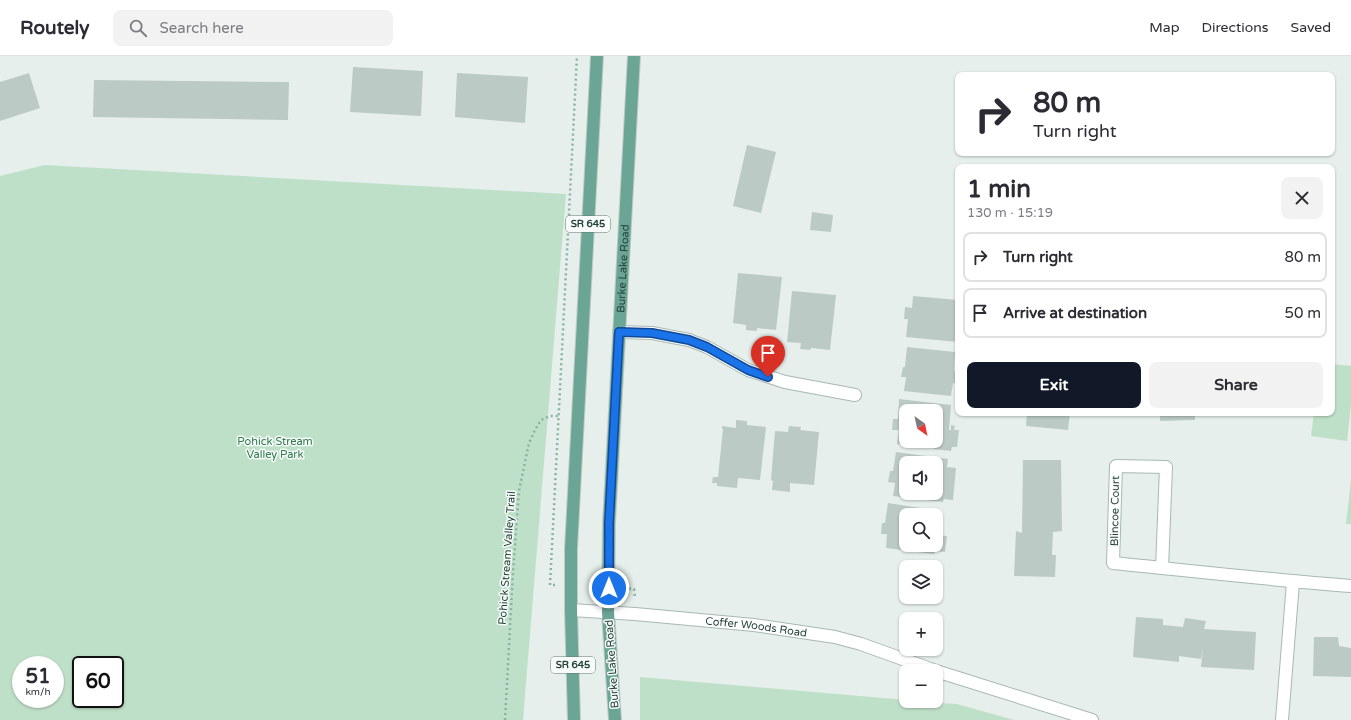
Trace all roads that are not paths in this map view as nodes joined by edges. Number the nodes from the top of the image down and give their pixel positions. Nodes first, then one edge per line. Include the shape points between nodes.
1 (597, 56) edge
2 (634, 56) edge
3 (619, 332) junction
4 (856, 395) dead end
5 (1162, 568) junction
6 (1294, 582) junction
7 (1351, 586) edge
8 (571, 610) junction
9 (608, 612) junction
10 (917, 664) edge
11 (943, 673) edge
12 (574, 720) edge
13 (615, 720) edge
14 (1092, 720) edge
15 (1282, 720) edge

1 - 8 main road, SR 645 via 571,549
2 - 3 main road, Burke Lake Road / SR 645
3 - 4 street via 652,333 689,340 748,370 779,380
3 - 9 main road, Burke Lake Road / SR 645 via 609,523
5 - 5 street, Blincoe Court via 1114,563 1116,466 1166,467
5 - 6 street, Blincoe Court
6 - 7 street, Blincoe Court
6 - 15 street
8 - 9 street, Coffer Woods Road
8 - 12 main road, SR 645
9 - 10 street, Coffer Woods Road via 754,625 835,638 861,644
9 - 13 main road, Burke Lake Road / SR 645
11 - 14 street, Coffer Woods Road

